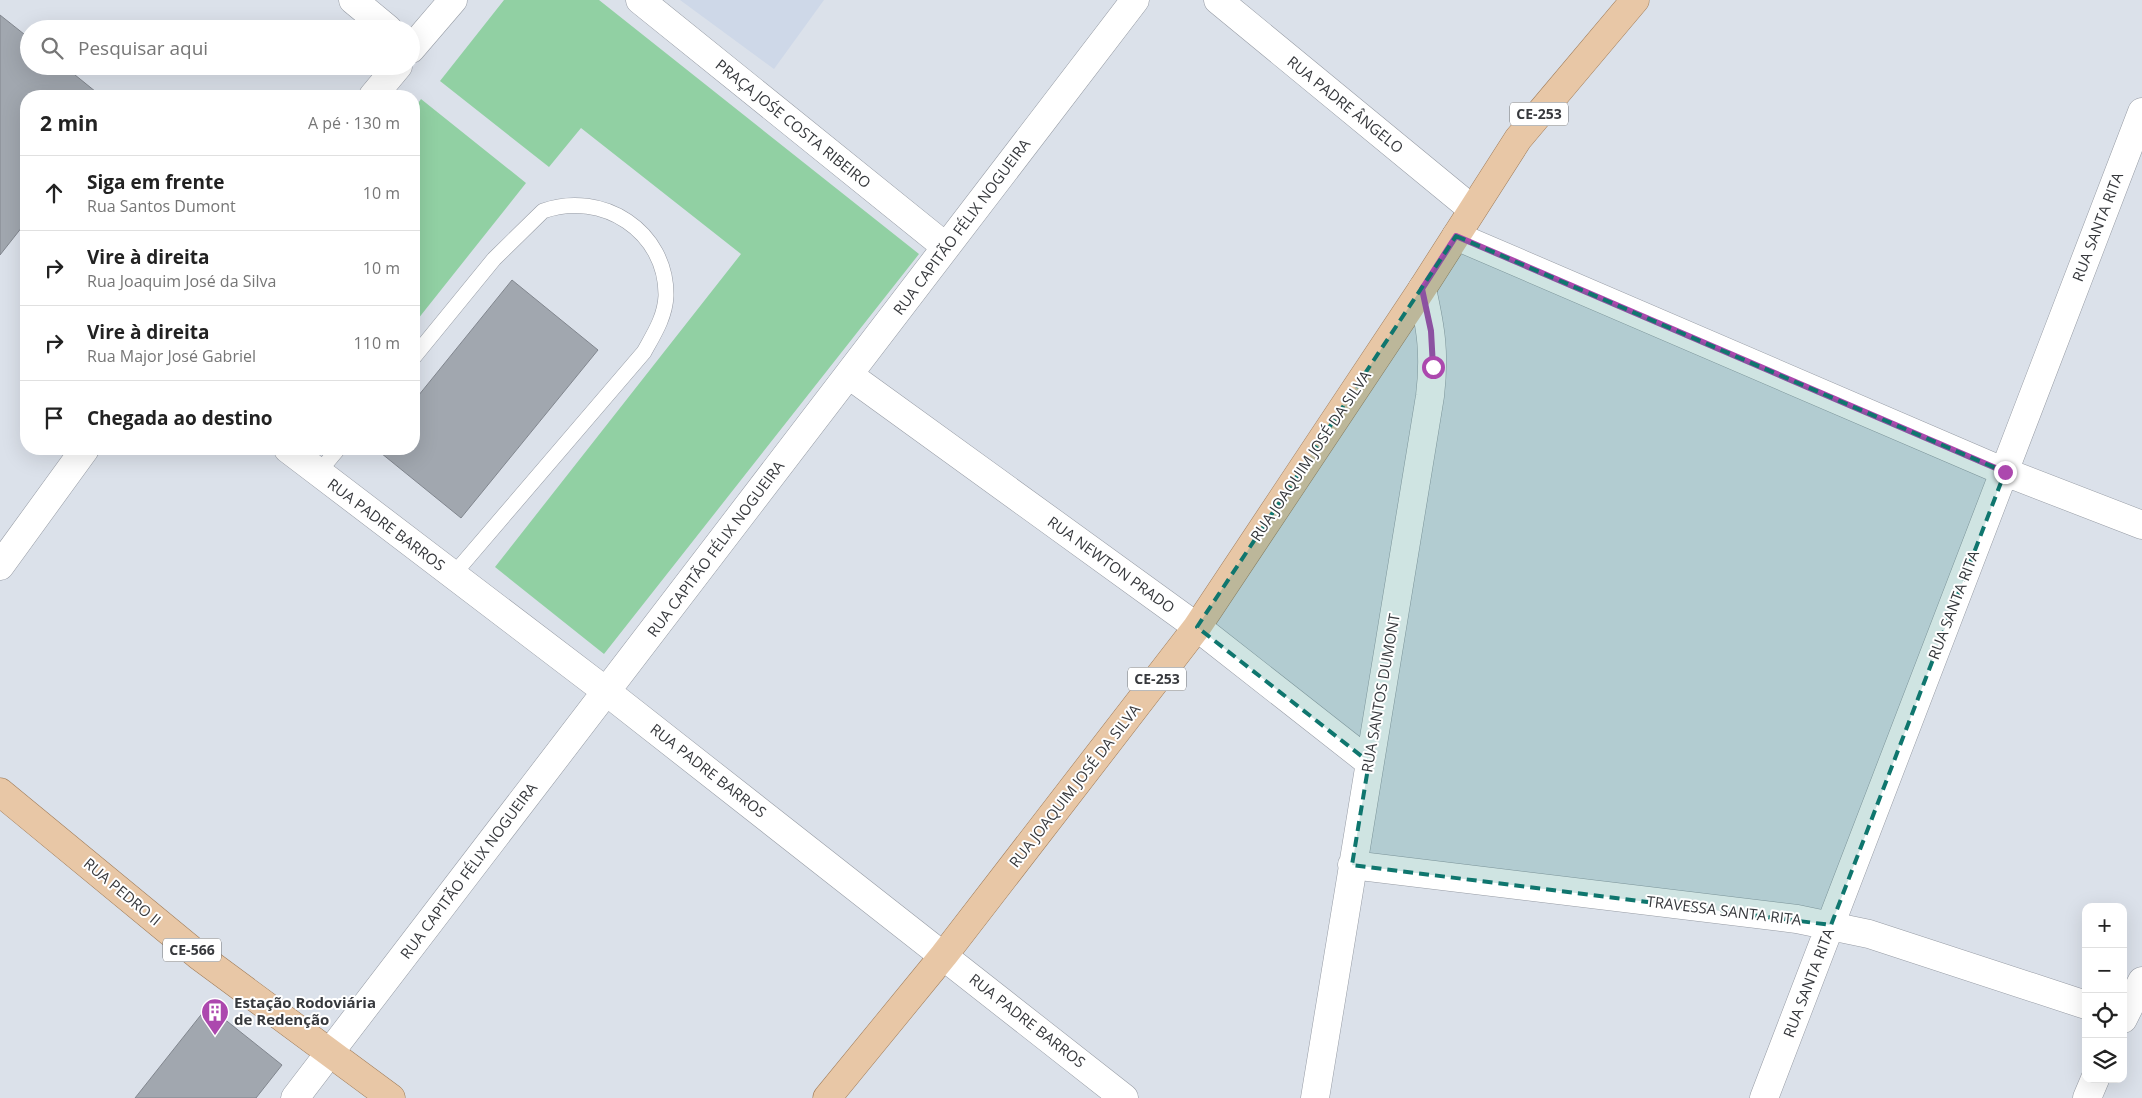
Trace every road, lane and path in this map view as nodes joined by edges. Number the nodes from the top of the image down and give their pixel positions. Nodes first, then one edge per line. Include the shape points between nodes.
1 (353, 0) edge
2 (453, 0) edge
3 (640, 0) edge
4 (1136, 0) edge
5 (1218, 0) edge
6 (1635, 0) edge
7 (377, 20) edge
8 (420, 39) edge
9 (390, 75) edge
10 (378, 90) edge
11 (2142, 112) edge
12 (1472, 209) junction
13 (1456, 236) junction
14 (946, 247) junction
15 (1422, 289) junction
16 (420, 350) edge
17 (848, 375) junction
18 (81, 455) edge
19 (296, 455) edge
20 (333, 455) edge
21 (2005, 472) junction
22 (318, 473) junction
23 (2142, 525) edge
24 (0, 566) edge
25 (453, 575) junction
26 (1197, 627) junction
27 (607, 692) junction
28 (1369, 762) junction
29 (0, 792) edge
30 (1352, 865) junction
31 (1831, 925) junction
32 (944, 955) junction
33 (2142, 980) edge
34 (2082, 1004) edge
35 (2127, 1010) edge
36 (2127, 1019) edge
37 (2142, 1025) edge
38 (329, 1054) junction
39 (2093, 1083) edge
40 (295, 1098) edge
41 (391, 1098) edge
42 (827, 1098) edge
43 (1124, 1098) edge
44 (1315, 1098) edge
45 (1764, 1098) edge
46 (2086, 1098) edge

1 - 7 street
2 - 8 street
3 - 14 street, PRAÇA JOŚE COSTA RIBEIRO
4 - 14 street, RUA CAPITÃO FÉLIX NOGUEIRA
5 - 12 street, RUA PADRE ÂNGELO
6 - 12 main road, CE-253 via 1518,139
9 - 10 street
11 - 21 street, RUA SANTA RITA
12 - 13 main road, CE-253
13 - 15 main road, RUA JOAQUIM JOSÉ DA SILVA / CE-253
13 - 21 street
14 - 17 street, RUA CAPITÃO FÉLIX NOGUEIRA
15 - 26 main road, RUA JOAQUIM JOSÉ DA SILVA / CE-253
15 - 28 street, RUA SANTOS DUMONT via 1431,331 1433,367
16 - 25 lane via 494,259 550,208 583,204 609,210 630,222 655,251 662,267 666,295 662,317 644,352
17 - 26 street, RUA NEWTON PRADO
17 - 27 street, RUA CAPITÃO FÉLIX NOGUEIRA
18 - 24 street
19 - 22 street, RUA PADRE BARROS
20 - 22 lane
21 - 23 street
21 - 31 street, RUA SANTA RITA
22 - 25 street, RUA PADRE BARROS
25 - 27 street, RUA PADRE BARROS
26 - 28 street, RUA NEWTON PRADO
26 - 32 main road, RUA JOAQUIM JOSÉ DA SILVA / CE-253
27 - 32 street, RUA PADRE BARROS
27 - 38 street, RUA CAPITÃO FÉLIX NOGUEIRA
28 - 30 street, RUA SANTOS DUMONT
29 - 38 main road, RUA PEDRO II / CE-566 via 199,956
30 - 31 street, TRAVESSA SANTA RITA
30 - 44 street, RUA SANTOS DUMONT
31 - 34 street, TRAVESSA SANTA RITA via 1869,934
31 - 45 street, RUA SANTA RITA
32 - 42 main road, RUA JOAQUIM JOSÉ DA SILVA / CE-253
32 - 43 street, RUA PADRE BARROS
33 - 35 street
36 - 37 street
38 - 40 street, RUA CAPITÃO FÉLIX NOGUEIRA
38 - 41 main road, RUA PEDRO II / CE-566
39 - 46 street

